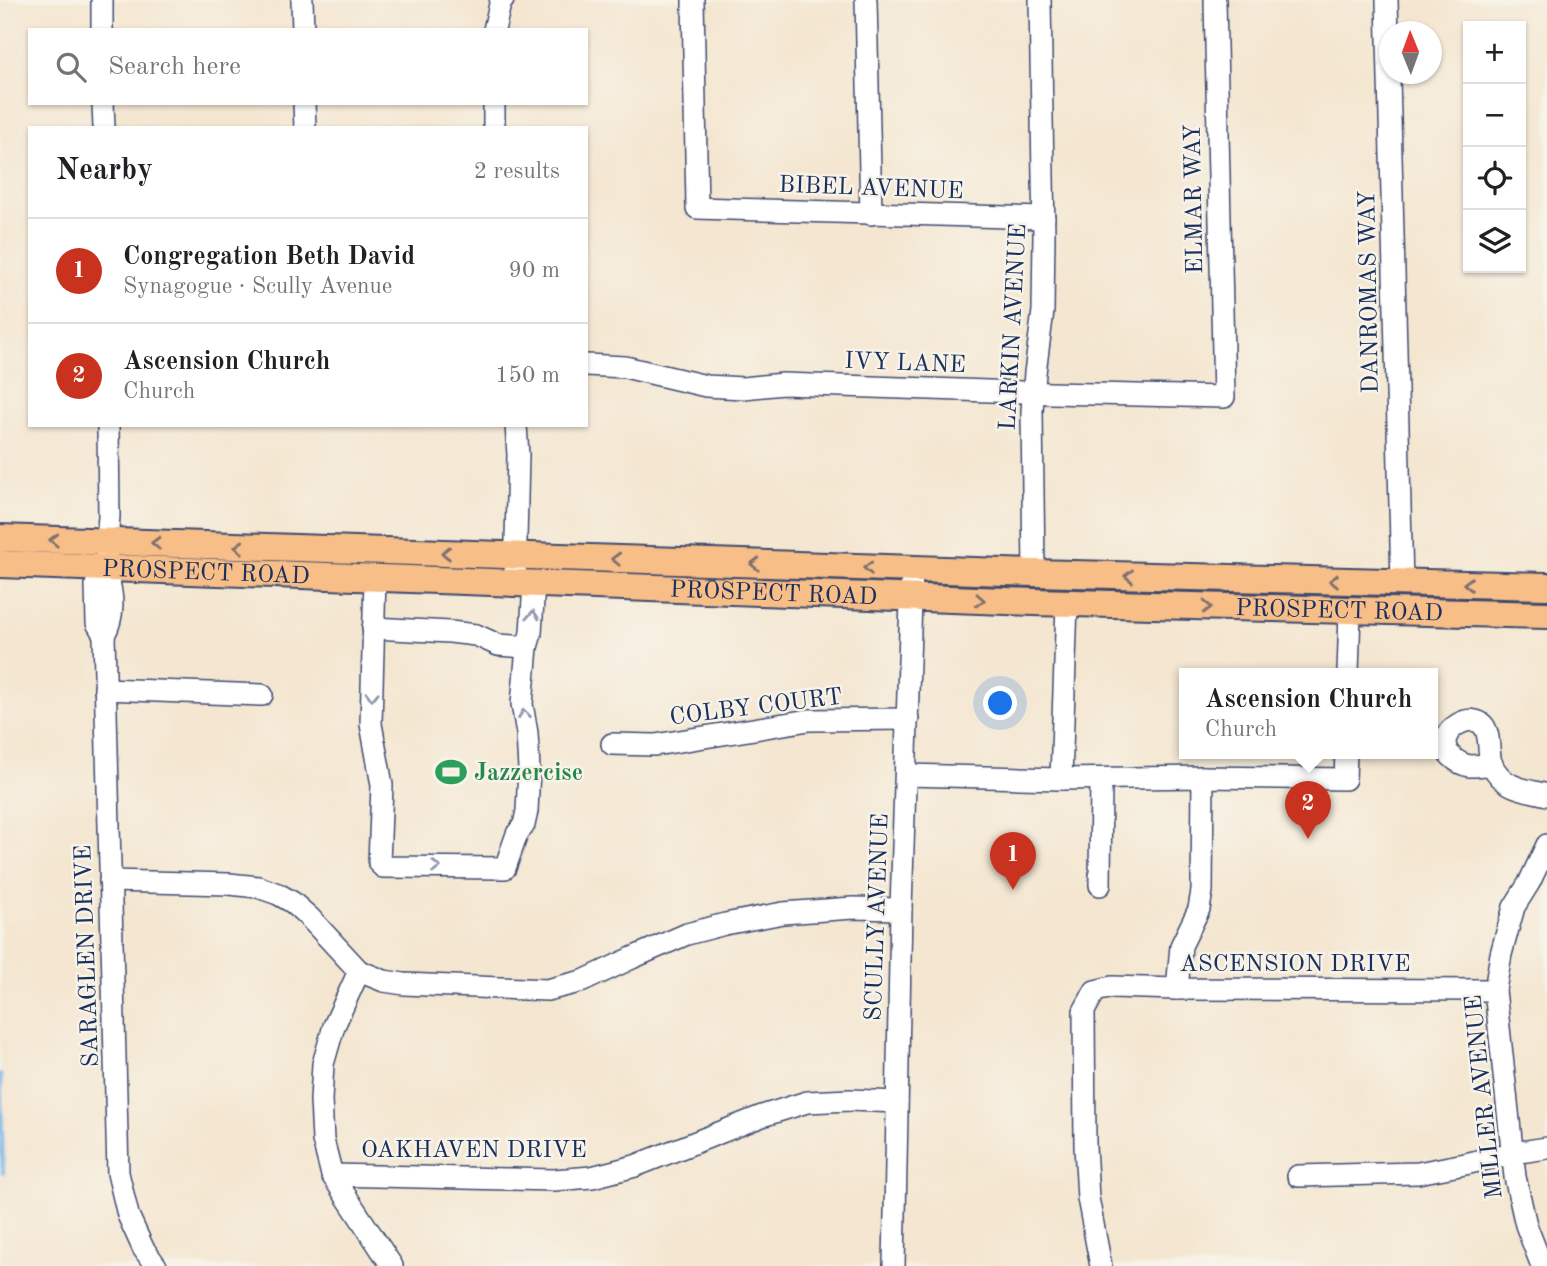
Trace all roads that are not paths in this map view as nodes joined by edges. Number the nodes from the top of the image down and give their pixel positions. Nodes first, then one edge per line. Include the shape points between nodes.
1 (102, 0) edge
2 (302, 0) edge
3 (503, 0) edge
4 (693, 0) edge
5 (866, 0) edge
6 (1040, 0) edge
7 (1215, 0) edge
8 (1387, 0) edge
9 (102, 28) edge
10 (303, 28) edge
11 (494, 28) edge
12 (103, 105) edge
13 (304, 105) edge
14 (494, 105) edge
15 (104, 126) edge
16 (304, 126) edge
17 (494, 126) edge
18 (871, 214) junction
19 (1044, 218) junction
20 (588, 365) edge
21 (1033, 393) junction
22 (1224, 397) joint
23 (108, 427) edge
24 (516, 427) edge
25 (0, 538) edge
26 (107, 541) junction
27 (515, 555) junction
28 (0, 564) edge
29 (105, 569) junction
30 (912, 569) junction
31 (1034, 573) junction
32 (374, 578) junction
33 (524, 583) junction
34 (1402, 583) junction
35 (1547, 586) edge
36 (911, 597) junction
37 (1067, 603) junction
38 (1350, 611) junction
39 (1547, 615) edge
40 (373, 628) junction
41 (527, 647) junction
42 (1348, 668) edge
43 (105, 689) junction
44 (262, 695) dead end
45 (908, 719) junction
46 (611, 744) dead end
47 (1346, 759) edge
48 (1492, 764) dead end
49 (906, 775) junction
50 (1203, 777) junction
51 (1061, 779) junction
52 (1101, 779) junction
53 (1547, 795) edge
54 (1547, 845) edge
55 (110, 881) junction
56 (1100, 885) dead end
57 (1538, 888) edge
58 (901, 909) junction
59 (359, 971) junction
60 (1177, 989) junction
61 (1495, 990) junction
62 (897, 1102) junction
63 (1547, 1148) edge
64 (1513, 1153) junction
65 (332, 1175) junction
66 (1298, 1176) dead end
67 (156, 1266) edge
68 (393, 1266) edge
69 (894, 1266) edge
70 (1101, 1266) edge
71 (1542, 1266) edge

1 - 9 street
2 - 10 street
3 - 11 street
4 - 18 street, BIBEL AVENUE via 697,208
5 - 18 street
6 - 19 street, LARKIN AVENUE
7 - 22 street, ELMAR WAY
8 - 34 street, DANROMAS WAY
12 - 15 street
13 - 16 street
14 - 17 street
18 - 19 street, BIBEL AVENUE
19 - 21 street, LARKIN AVENUE via 1043,311
20 - 21 street, IVY LANE via 625,367 706,386 783,384
21 - 22 street, IVY LANE
21 - 31 street, LARKIN AVENUE
23 - 26 street, SARAGLEN DRIVE
24 - 27 street
26 -> 25 main road, PROSPECT ROAD
27 -> 26 main road, PROSPECT ROAD
26 - 29 street, SARAGLEN DRIVE
30 -> 27 main road, PROSPECT ROAD
27 - 33 street
28 - 29 main road, PROSPECT ROAD
29 - 32 main road, PROSPECT ROAD
29 - 43 street, SARAGLEN DRIVE via 96,586 97,623 104,635
30 - 31 main road, PROSPECT ROAD
30 - 36 street, SCULLY AVENUE
34 -> 31 main road, PROSPECT ROAD
32 - 33 main road, PROSPECT ROAD
32 - 40 street
33 - 36 main road, PROSPECT ROAD
41 -> 33 street via 531,634
35 -> 34 main road, PROSPECT ROAD
36 -> 37 main road, PROSPECT ROAD
36 - 45 street, SCULLY AVENUE
37 -> 38 main road, PROSPECT ROAD
37 - 51 street
38 - 39 main road, PROSPECT ROAD
38 - 42 street
40 - 41 street via 476,635 498,645
40 -> 41 street via 372,724 382,785 379,863 383,867 505,868 527,811 529,769 522,704
43 - 44 street
43 - 55 street, SARAGLEN DRIVE
45 - 46 street, COLBY COURT via 810,720 655,745
45 - 49 street, SCULLY AVENUE
47 - 50 street via 1345,779
48 - 53 street via 1507,785
49 - 51 street
49 - 58 street, SCULLY AVENUE
50 - 52 street
50 - 60 street via 1202,891 1199,909 1181,947
51 - 52 street
52 - 56 street
54 - 57 street, MILLER AVENUE
55 - 59 street via 229,884 278,894 309,917
55 - 67 street, SARAGLEN DRIVE via 118,1173 128,1215
57 - 61 street, MILLER AVENUE via 1514,907
58 - 59 street via 783,913 724,924 687,934 583,981 548,990 404,984
58 - 62 street, SCULLY AVENUE
59 - 65 street via 323,1064 323,1140
60 - 61 street, ASCENSION DRIVE
60 - 70 street, ASCENSION DRIVE via 1112,987 1095,991 1084,1011 1088,1198
61 - 64 street, MILLER AVENUE
62 - 65 street, OAKHAVEN DRIVE via 807,1102 635,1166 592,1177
62 - 69 street, SCULLY AVENUE
63 - 64 street
64 - 66 street via 1418,1173
64 - 71 street, MILLER AVENUE via 1526,1225
65 - 68 street

